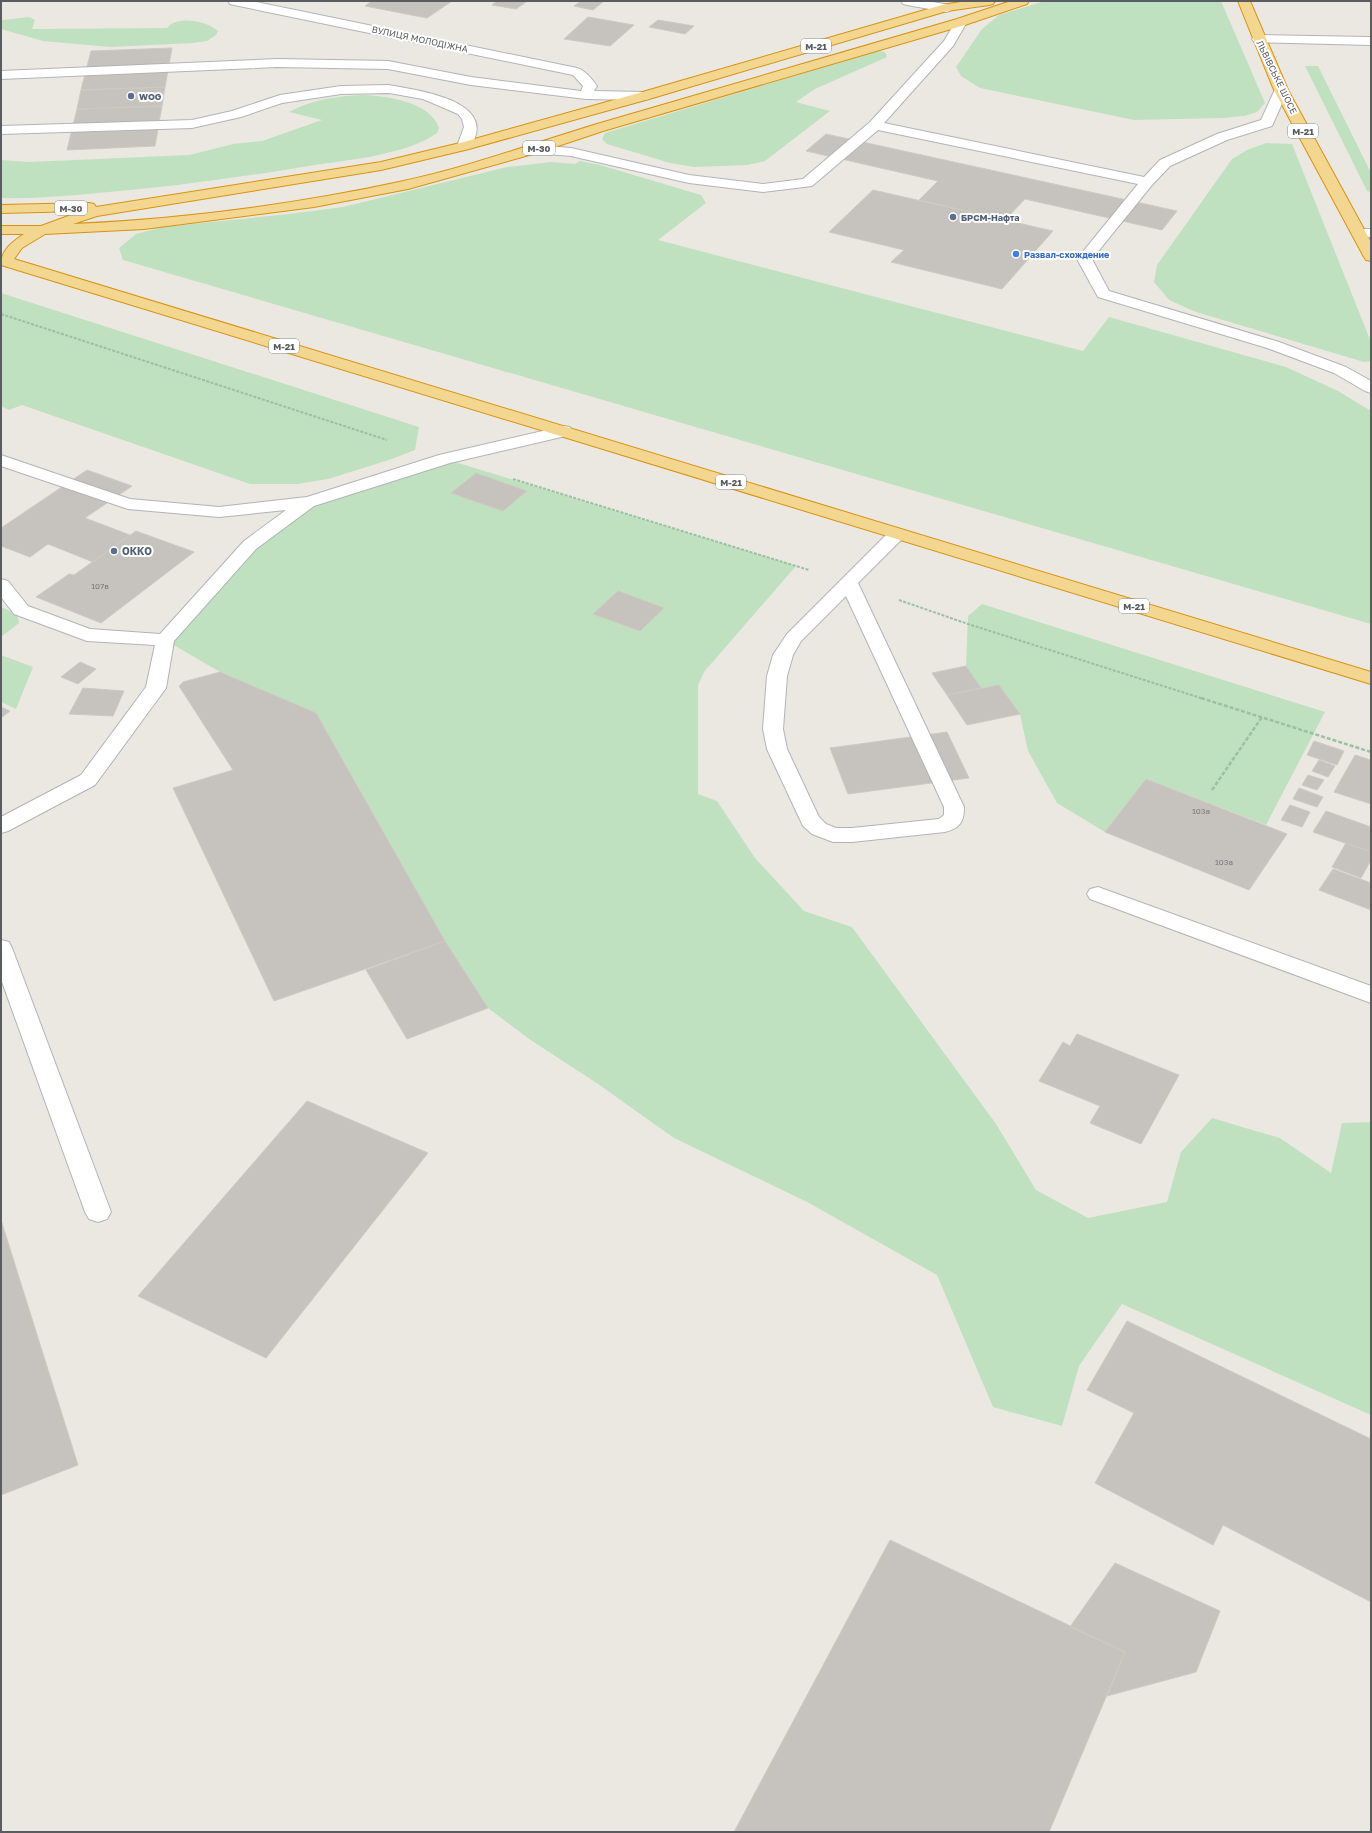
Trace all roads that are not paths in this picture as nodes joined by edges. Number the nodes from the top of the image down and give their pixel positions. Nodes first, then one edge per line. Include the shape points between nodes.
1 (234, 1) edge
2 (907, 1) edge
3 (989, 1) edge
4 (1023, 1) edge
5 (1244, 1) edge
6 (946, 8) junction
7 (961, 22) junction
8 (1258, 39) junction
9 (1371, 41) edge
10 (277, 63) junction
11 (1, 75) edge
12 (1280, 90) junction
13 (586, 95) junction
14 (644, 96) junction
15 (280, 99) junction
16 (875, 125) junction
17 (1, 130) edge
18 (464, 146) junction
19 (536, 149) junction
20 (1147, 182) junction
21 (140, 206) junction
22 (1, 209) edge
23 (1, 230) edge
24 (42, 230) junction
25 (1365, 233) edge
26 (1371, 245) edge
27 (1371, 258) edge
28 (2, 261) edge
29 (1371, 388) edge
30 (564, 431) junction
31 (1, 460) edge
32 (309, 502) junction
33 (897, 534) junction
34 (849, 583) junction
35 (1, 585) edge
36 (165, 640) junction
37 (1371, 678) edge
38 (1, 826) edge
39 (1098, 894) dead end
40 (1, 948) edge
41 (1371, 995) edge
42 (98, 1212) dead end

1 - 13 street, ВУЛИЦЯ МОЛОДІЖНА via 577,72 590,86
2 - 6 street
3 - 6 highway, М-21
4 - 7 highway, М-30
5 - 8 highway, ЛЬВІВСЬКЕ ШОСЕ / М-21
6 - 14 highway, М-21
7 - 16 street via 949,43
7 - 19 highway, М-30 via 598,128
8 - 9 street
8 - 12 highway, ЛЬВІВСЬКЕ ШОСЕ / М-21
10 - 11 street
10 - 13 street via 388,65 471,81
10 - 15 street via 305,71 309,79 291,95
12 - 20 street via 1267,122 1222,137 1164,164
12 - 25 highway, ЛЬВІВСЬКЕ ШОСЕ / М-21
13 - 14 street
14 - 18 highway, М-21
15 - 17 street via 236,114 192,124
15 - 18 street via 341,90 368,89 389,89 426,96 463,111 469,118 471,127
16 - 19 street via 807,183 763,188 689,179 571,152
16 - 20 street
18 - 21 highway, М-21 via 381,166
19 - 24 highway, М-30 via 403,186 314,203 144,225
20 - 29 street via 1084,259 1103,294 1273,345 1340,370
21 - 22 highway, М-30
21 - 24 highway, М-21 via 94,212
23 - 24 highway, М-30
24 - 28 highway, М-21 via 17,245
25 - 26 street
25 - 27 highway, ЛЬВІВСЬКЕ ШОСЕ / М-21
28 - 30 highway, М-21
30 - 32 street via 445,459
30 - 33 highway, М-21
31 - 32 street via 128,504 219,512
32 - 36 street via 250,545
33 - 34 street
33 - 37 highway, М-21
34 - 34 street via 794,638 783,654 777,676 774,704 773,729 777,748 810,821 819,829 833,835 852,836 945,825 954,818 954,807
35 - 36 street via 21,610 87,635
36 - 38 street via 156,688 88,780
39 - 41 street
40 - 42 street

